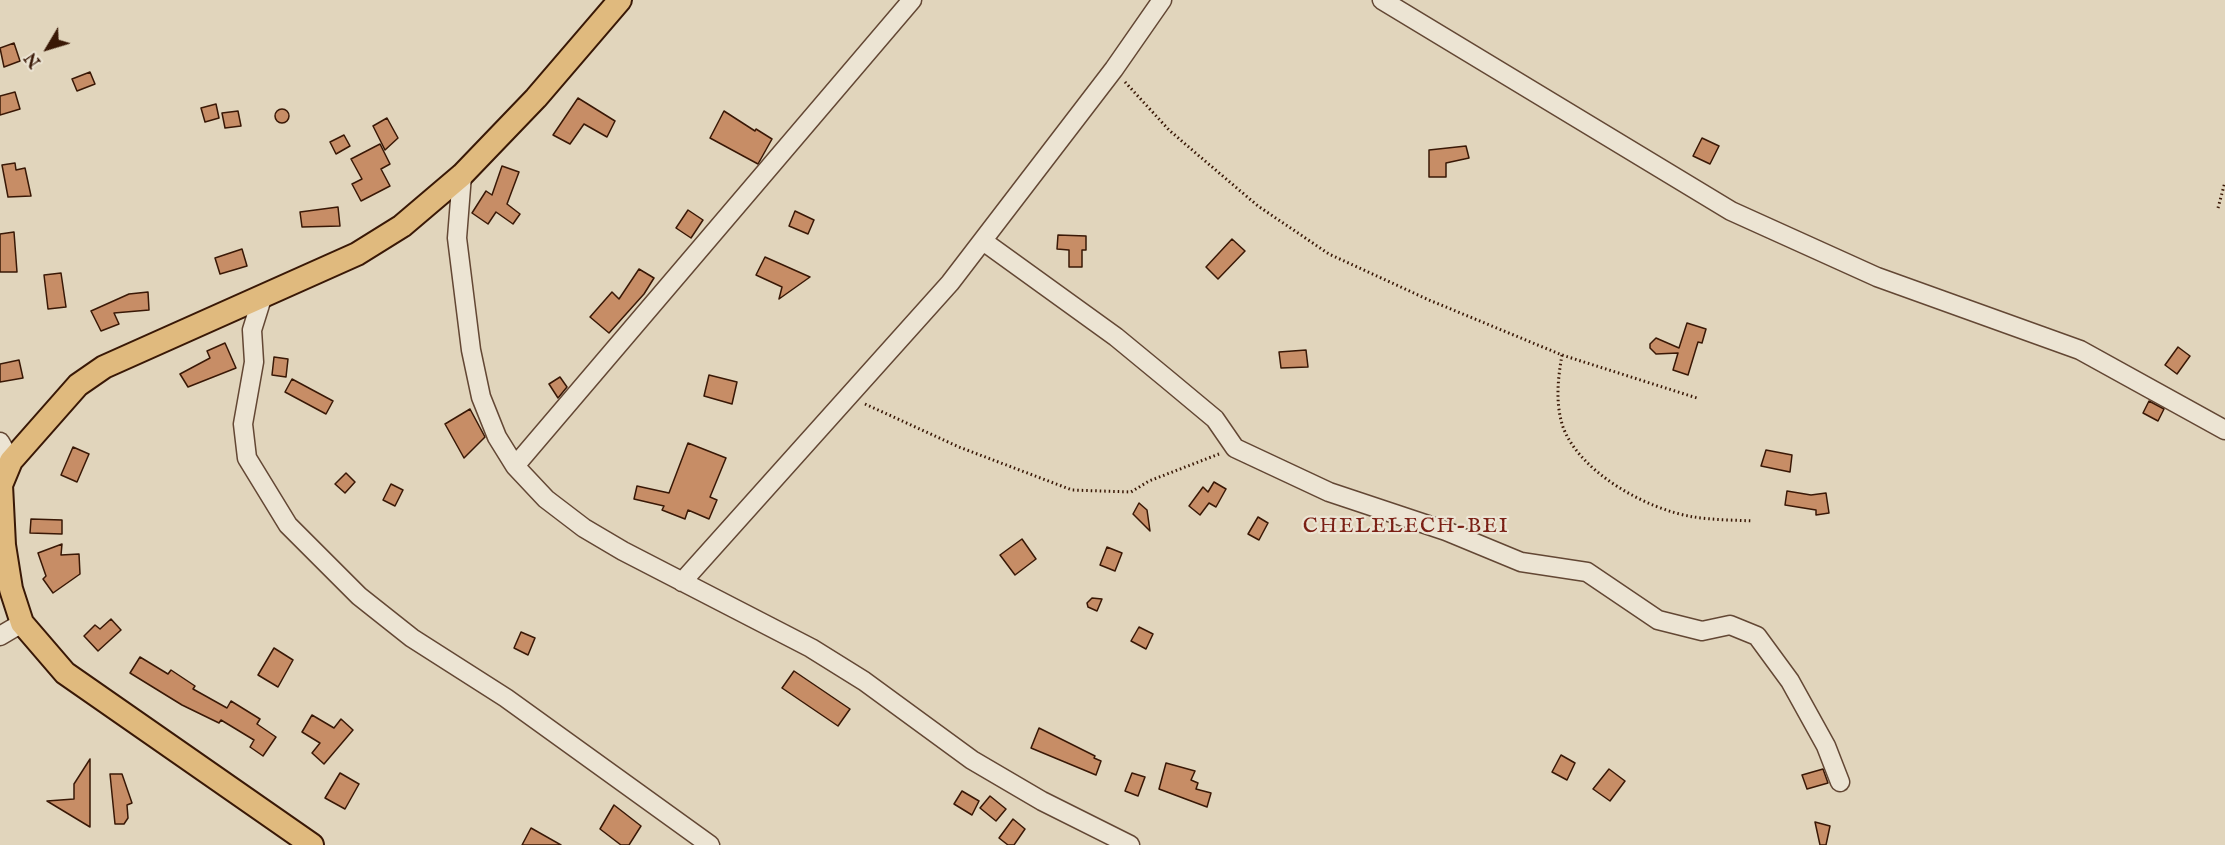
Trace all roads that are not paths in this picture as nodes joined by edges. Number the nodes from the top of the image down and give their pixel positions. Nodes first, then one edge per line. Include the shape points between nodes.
1 (620, 0) edge
2 (912, 0) edge
3 (1162, 0) edge
4 (1382, 0) edge
5 (462, 175) junction
6 (983, 241) junction
7 (262, 298) junction
8 (2225, 430) edge
9 (5, 452) edge
10 (515, 466) junction
11 (0, 485) edge
12 (682, 582) junction
13 (22, 623) junction
14 (0, 636) edge
15 (1840, 782) dead end
16 (312, 845) edge
17 (710, 845) edge
18 (1130, 845) edge

1 - 5 main road via 536,98
2 - 10 street
3 - 6 street
4 - 8 street via 1731,211 1877,277 2080,350
5 - 7 main road via 402,226 357,255
5 - 10 street via 457,238 471,350 481,397 497,437
6 - 12 street
6 - 15 street via 1159,372 1215,419 1235,448 1329,492 1446,531 1521,562 1587,572 1658,620 1702,631 1730,625 1757,636 1790,681 1826,746
7 - 9 main road via 104,367 78,385
7 - 17 street via 252,330 254,362 243,424 248,458 288,525 359,596 412,638 506,698
9 - 11 main road
10 - 12 street via 546,499 584,528
11 - 13 main road via 9,578
12 - 18 street via 811,648 864,681 972,760
13 - 14 street
13 - 16 main road via 65,673

